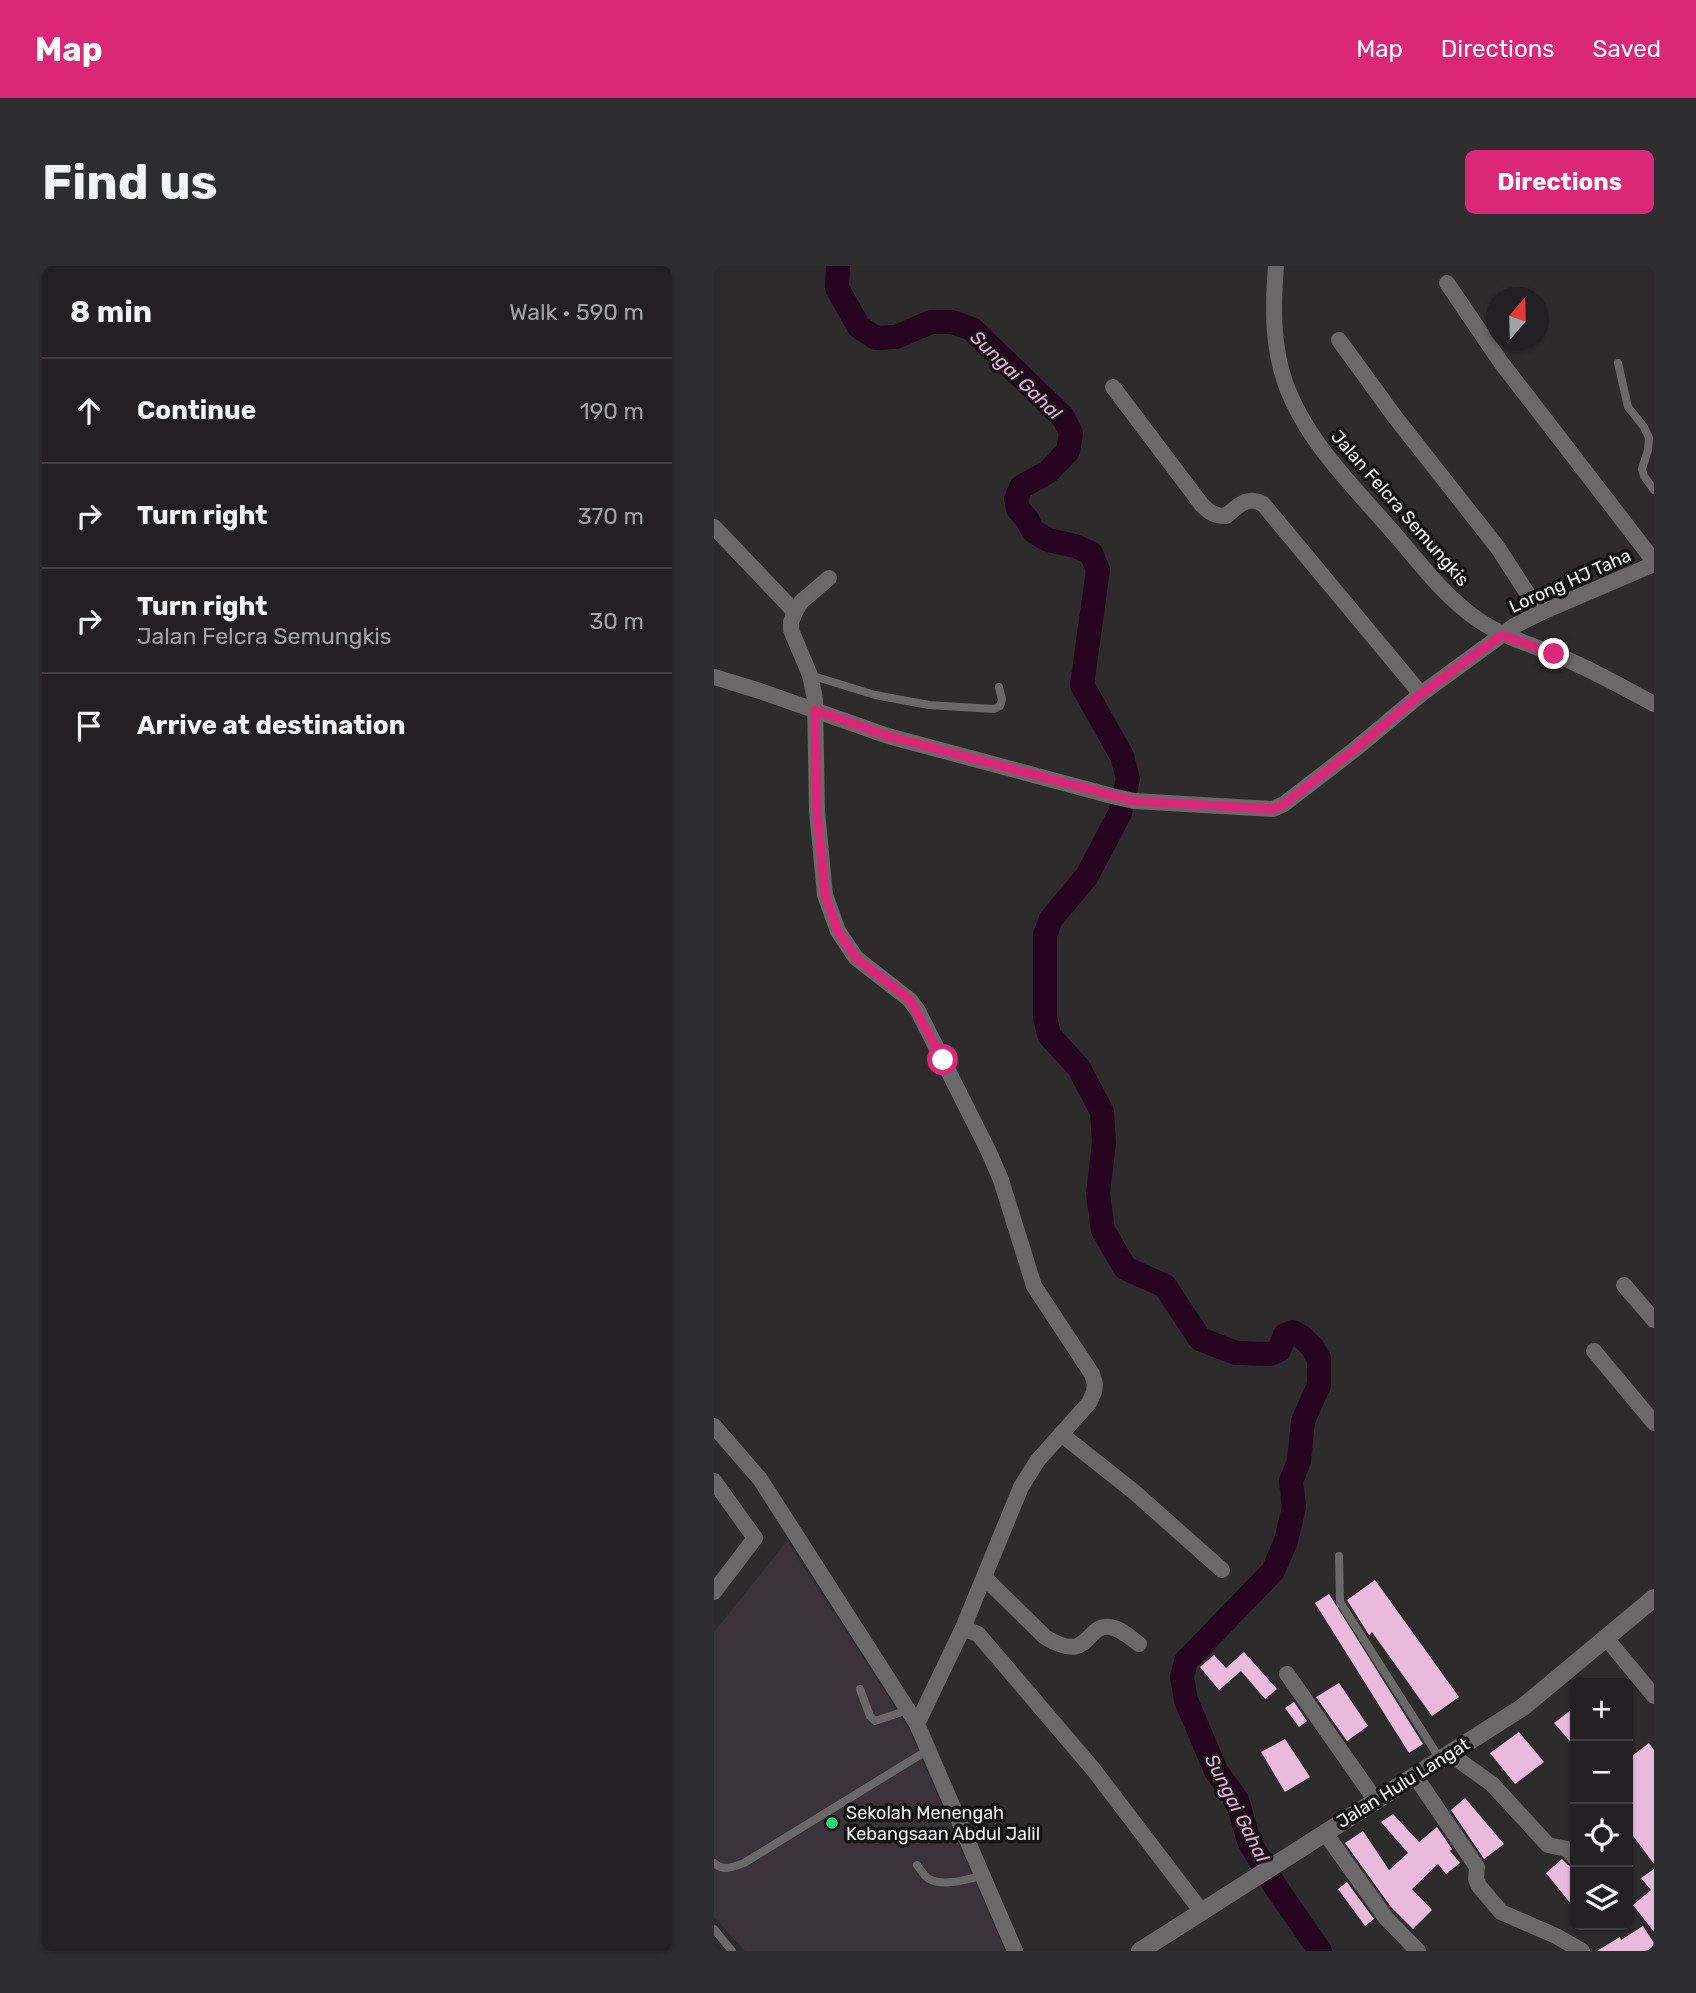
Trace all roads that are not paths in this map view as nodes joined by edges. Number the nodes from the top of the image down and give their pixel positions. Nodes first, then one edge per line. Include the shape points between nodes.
1 (1276, 266) edge
2 (1447, 283) dead end
3 (1339, 340) dead end
4 (1618, 363) dead end
5 (1113, 387) dead end
6 (1654, 490) edge
7 (714, 527) edge
8 (1654, 562) edge
9 (829, 578) dead end
10 (794, 612) junction
11 (1540, 613) junction
12 (1502, 635) junction
13 (810, 675) junction
14 (714, 677) edge
15 (999, 687) dead end
16 (1421, 694) junction
17 (1654, 704) edge
18 (815, 710) junction
19 (1624, 1285) dead end
20 (1654, 1320) edge
21 (1594, 1351) dead end
22 (1654, 1423) edge
23 (714, 1426) edge
24 (1061, 1434) junction
25 (714, 1481) edge
26 (1339, 1556) dead end
27 (1222, 1570) dead end
28 (984, 1577) junction
29 (714, 1592) edge
30 (1654, 1598) edge
31 (963, 1628) junction
32 (1606, 1638) junction
33 (1139, 1644) dead end
34 (1287, 1674) dead end
35 (860, 1689) dead end
36 (1654, 1696) edge
37 (908, 1710) junction
38 (918, 1724) junction
39 (928, 1750) junction
40 (1445, 1757) junction
41 (1415, 1776) junction
42 (1376, 1801) junction
43 (1325, 1833) junction
44 (1570, 1852) edge
45 (714, 1863) edge
46 (917, 1866) dead end
47 (982, 1876) junction
48 (1202, 1912) junction
49 (714, 1929) edge
50 (732, 1951) edge
51 (1015, 1951) edge
52 (1140, 1951) edge
53 (1418, 1951) edge
54 (1583, 1951) edge

1 - 12 street, Jalan Felcra Semungkis via 1276,343 1284,381 1314,438 1446,593
2 - 8 street via 1500,361
3 - 11 street via 1498,548
4 - 6 lane via 1628,407 1649,438 1642,468
5 - 16 street via 1210,513 1226,516 1244,501 1263,504
7 - 10 street
8 - 11 street, Lorong HJ Taha
9 - 10 street
10 - 13 street via 792,630
11 - 12 street, Lorong HJ Taha
12 - 16 street, Lorong HJ Taha
12 - 17 street, Jalan Felcra Semungkis via 1594,672
13 - 15 lane via 929,705 994,709 1002,700
13 - 18 street
14 - 18 street, Lorong HJ Taha
16 - 18 street, Lorong HJ Taha via 1273,809 1134,801 888,736
18 - 24 street via 825,895 838,931 856,958 918,1011 988,1150 1034,1286 1092,1374 1094,1392
19 - 20 street
21 - 22 street
23 - 37 street via 760,1479
24 - 27 street
24 - 28 street via 1021,1487
25 - 29 street via 755,1538
26 - 40 lane via 1340,1602
28 - 31 street
28 - 33 street via 1056,1644 1079,1646 1108,1627
30 - 32 street, Jalan Hulu Langat
31 - 38 street
31 - 48 street via 978,1634 1093,1769
32 - 36 street
32 - 40 street, Jalan Hulu Langat via 1523,1707
34 - 42 street
35 - 37 lane via 875,1721
37 - 38 street
38 - 39 street
39 - 45 lane via 744,1863 722,1869
39 - 47 street
40 - 41 street, Jalan Hulu Langat
40 - 44 street via 1492,1784 1548,1845
41 - 42 street, Jalan Hulu Langat
41 - 54 street via 1477,1867 1479,1886 1492,1903 1508,1917
42 - 43 street, Jalan Hulu Langat
43 - 48 street, Jalan Hulu Langat
43 - 53 street via 1386,1918
46 - 47 lane via 932,1880 956,1882
47 - 51 street
48 - 52 street, Jalan Hulu Langat
49 - 50 lane

